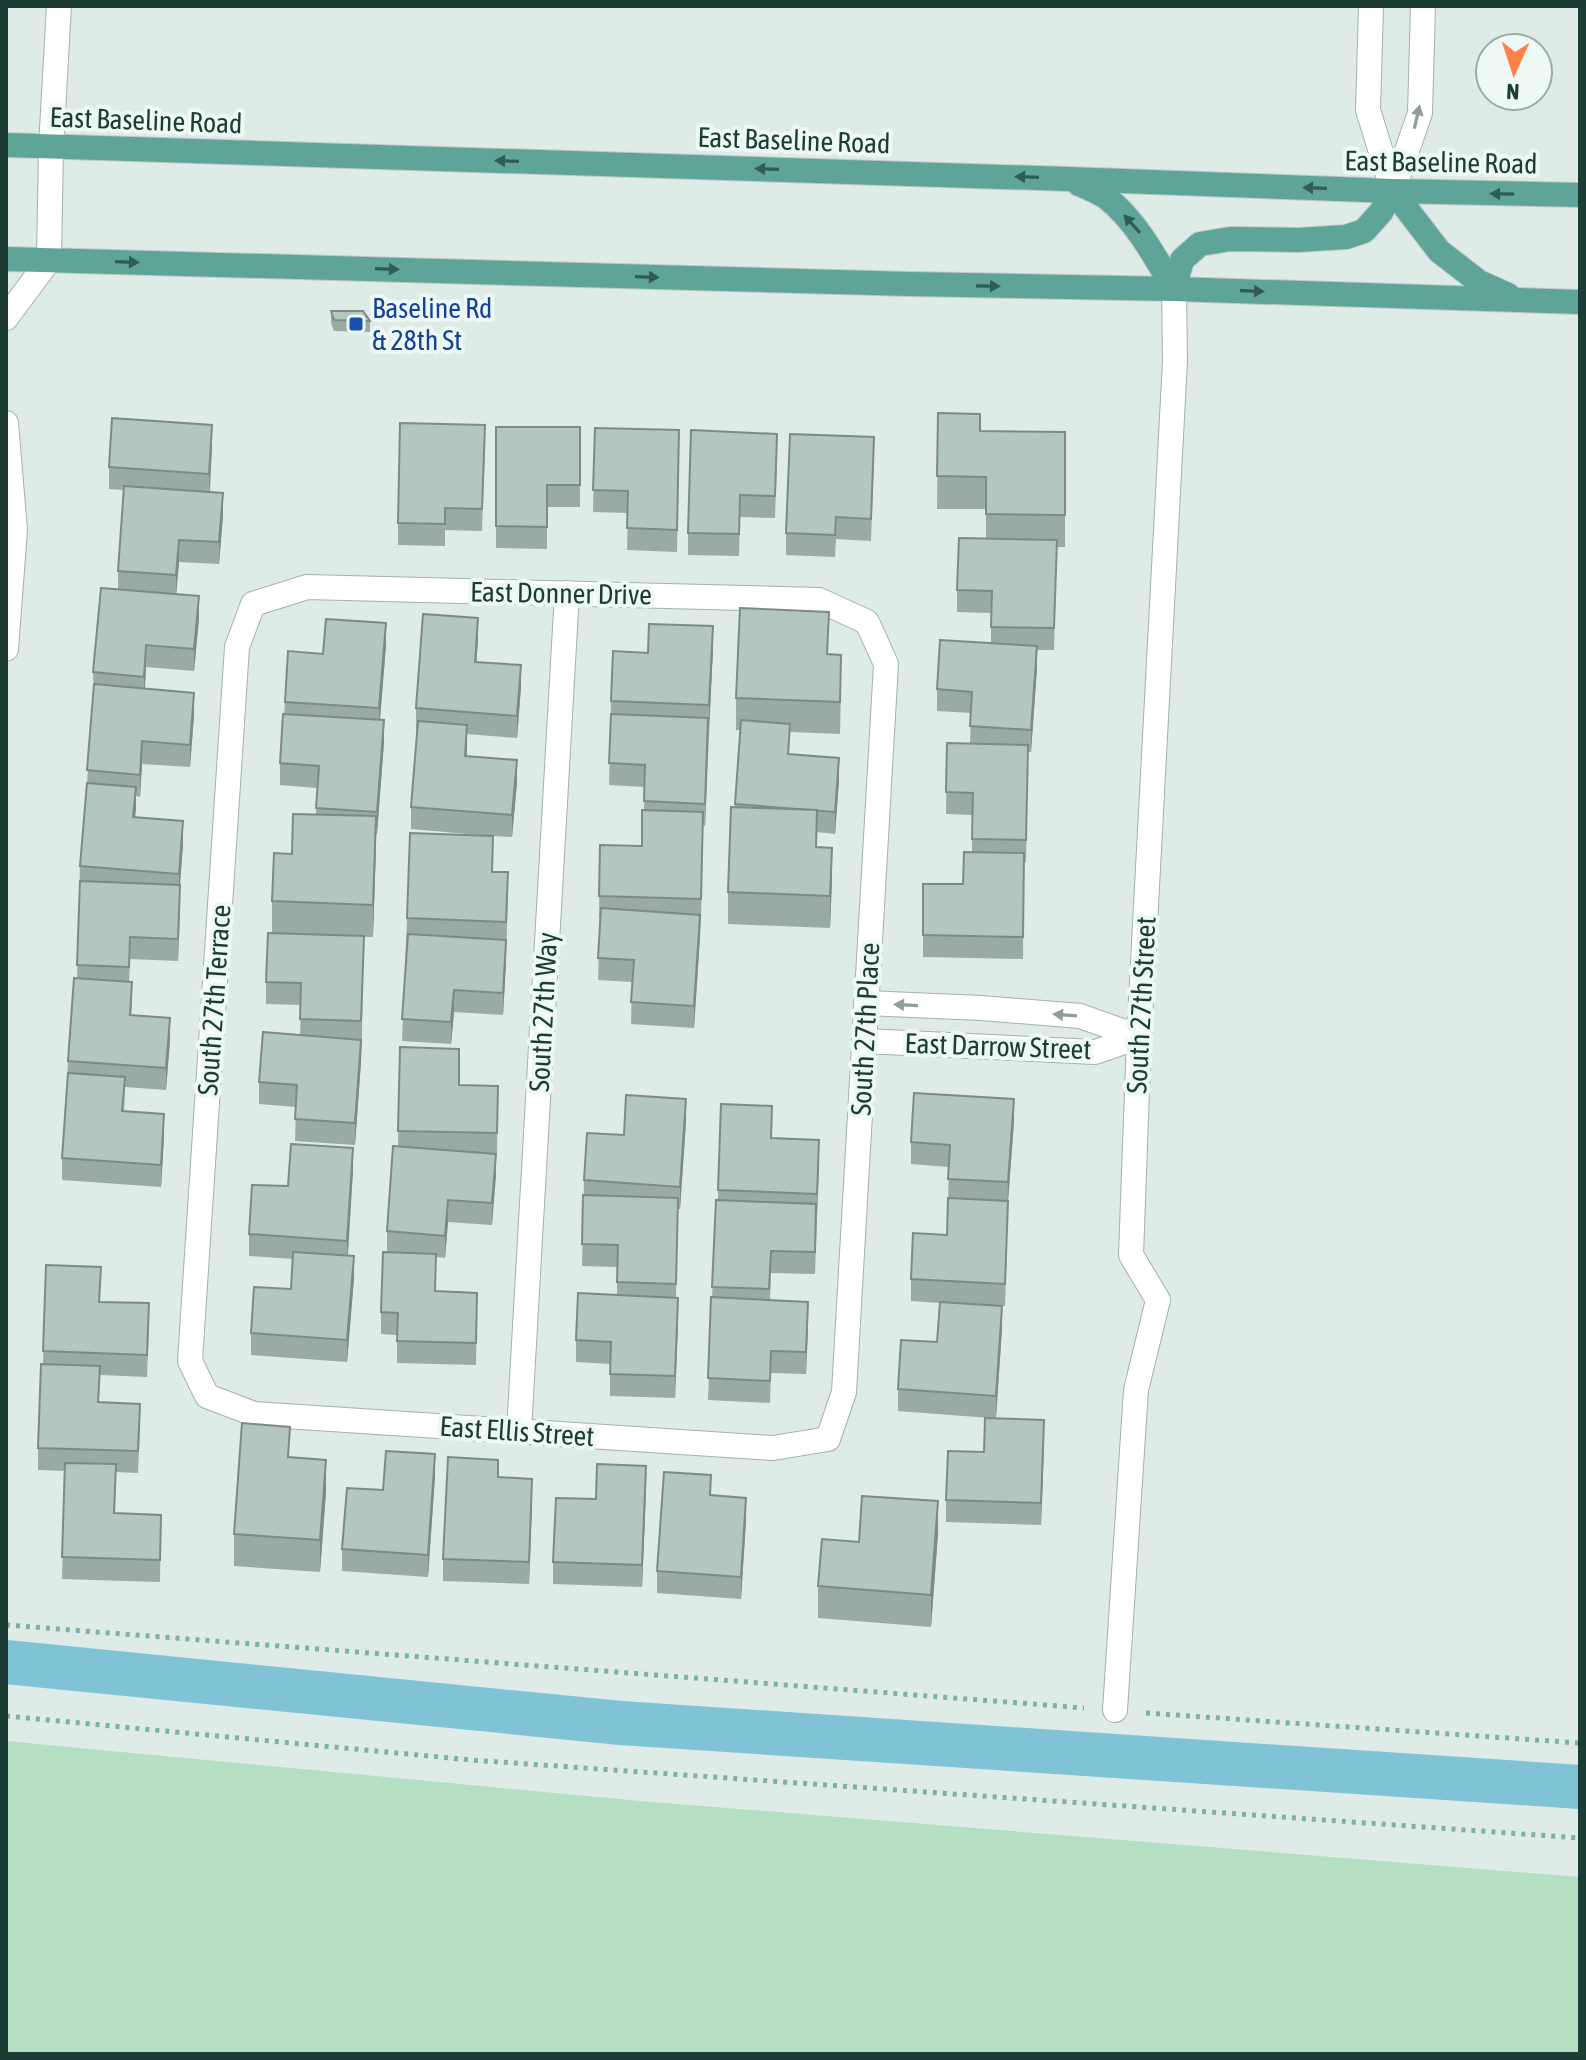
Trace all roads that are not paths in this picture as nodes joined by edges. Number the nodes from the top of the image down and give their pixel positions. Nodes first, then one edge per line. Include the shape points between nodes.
1 (59, 6) edge
2 (1371, 6) edge
3 (1423, 6) edge
4 (6, 145) edge
5 (51, 147) junction
6 (1068, 179) junction
7 (1393, 191) junction
8 (1580, 195) edge
9 (6, 259) edge
10 (49, 260) junction
11 (1174, 289) junction
12 (1519, 300) junction
13 (1580, 302) edge
14 (6, 318) edge
15 (6, 423) edge
16 (567, 593) junction
17 (253, 604) joint
18 (867, 622) joint
19 (6, 649) edge
20 (866, 1003) junction
21 (981, 1008) junction
22 (1139, 1037) junction
23 (864, 1041) junction
24 (979, 1047) junction
25 (207, 1396) joint
26 (519, 1431) junction
27 (828, 1439) joint
28 (1115, 1710) road end

1 - 5 street
2 - 7 street via 1368,110
7 -> 3 street via 1420,113
4 - 5 main road, East Baseline Road
6 -> 5 main road, East Baseline Road
5 - 10 street
7 -> 6 main road, East Baseline Road
11 -> 6 main road via 1126,216 1106,197
8 -> 7 main road, East Baseline Road
7 - 11 main road via 1364,231 1346,237 1200,244 1182,260
7 - 12 main road via 1439,251 1479,282
9 - 10 main road
10 -> 11 main road
10 - 14 street
11 -> 12 main road
11 - 22 street, South 27th Street via 1175,361
12 - 13 main road
15 - 19 street via 15,530
16 - 17 street, East Donner Drive via 307,587
16 - 18 street, East Donner Drive via 819,600
16 - 26 street, South 27th Way
17 - 25 street, South 27th Terrace via 237,647 190,1361
18 - 20 street, South 27th Place via 886,664
21 -> 20 street, East Darrow Street
20 - 23 street, South 27th Place
22 -> 21 street, East Darrow Street via 1080,1016
21 - 24 street
22 - 24 street, East Darrow Street via 1095,1052
22 - 28 street, South 27th Street via 1131,1255 1158,1300 1136,1390
23 - 24 street, East Darrow Street
23 - 27 street, South 27th Place via 844,1392
25 - 26 street, East Ellis Street via 254,1414
26 - 27 street, East Ellis Street via 773,1448

